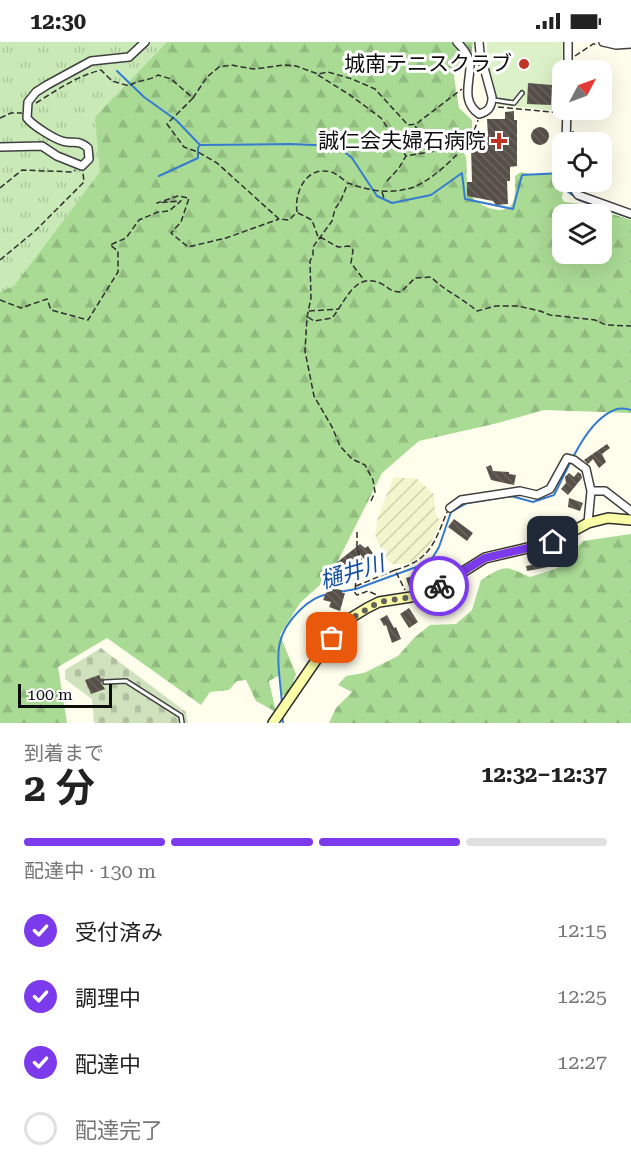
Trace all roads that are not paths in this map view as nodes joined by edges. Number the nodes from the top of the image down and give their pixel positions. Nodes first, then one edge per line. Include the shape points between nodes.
1 (145, 42) edge
2 (457, 42) edge
3 (479, 42) edge
4 (568, 42) edge
5 (603, 43) edge
6 (616, 43) edge
7 (631, 44) edge
8 (568, 60) edge
9 (522, 93) dead end
10 (491, 103) junction
11 (0, 147) edge
12 (576, 192) edge
13 (631, 214) edge
14 (591, 490) junction
15 (450, 508) road end
16 (631, 511) edge
17 (631, 520) edge
18 (588, 523) junction
19 (105, 682) dead end
20 (275, 720) edge
21 (182, 723) edge

1 - 11 street via 129,57 91,61 36,93 28,104 27,118 34,128 66,143 82,142 88,148 89,159 81,166 42,147
2 - 10 street via 468,57 468,100 481,113
3 - 10 street
4 - 8 street
5 - 6 street
6 - 7 street
9 - 10 lane via 514,103
12 - 13 street
14 - 15 street via 586,469 570,459 550,489 537,495 520,491 461,500
14 - 16 street via 605,491
14 - 18 street
17 - 18 street via 608,518
18 - 20 street via 553,542 485,558 442,585 411,597 379,602 349,620
19 - 21 lane via 126,681 181,716

